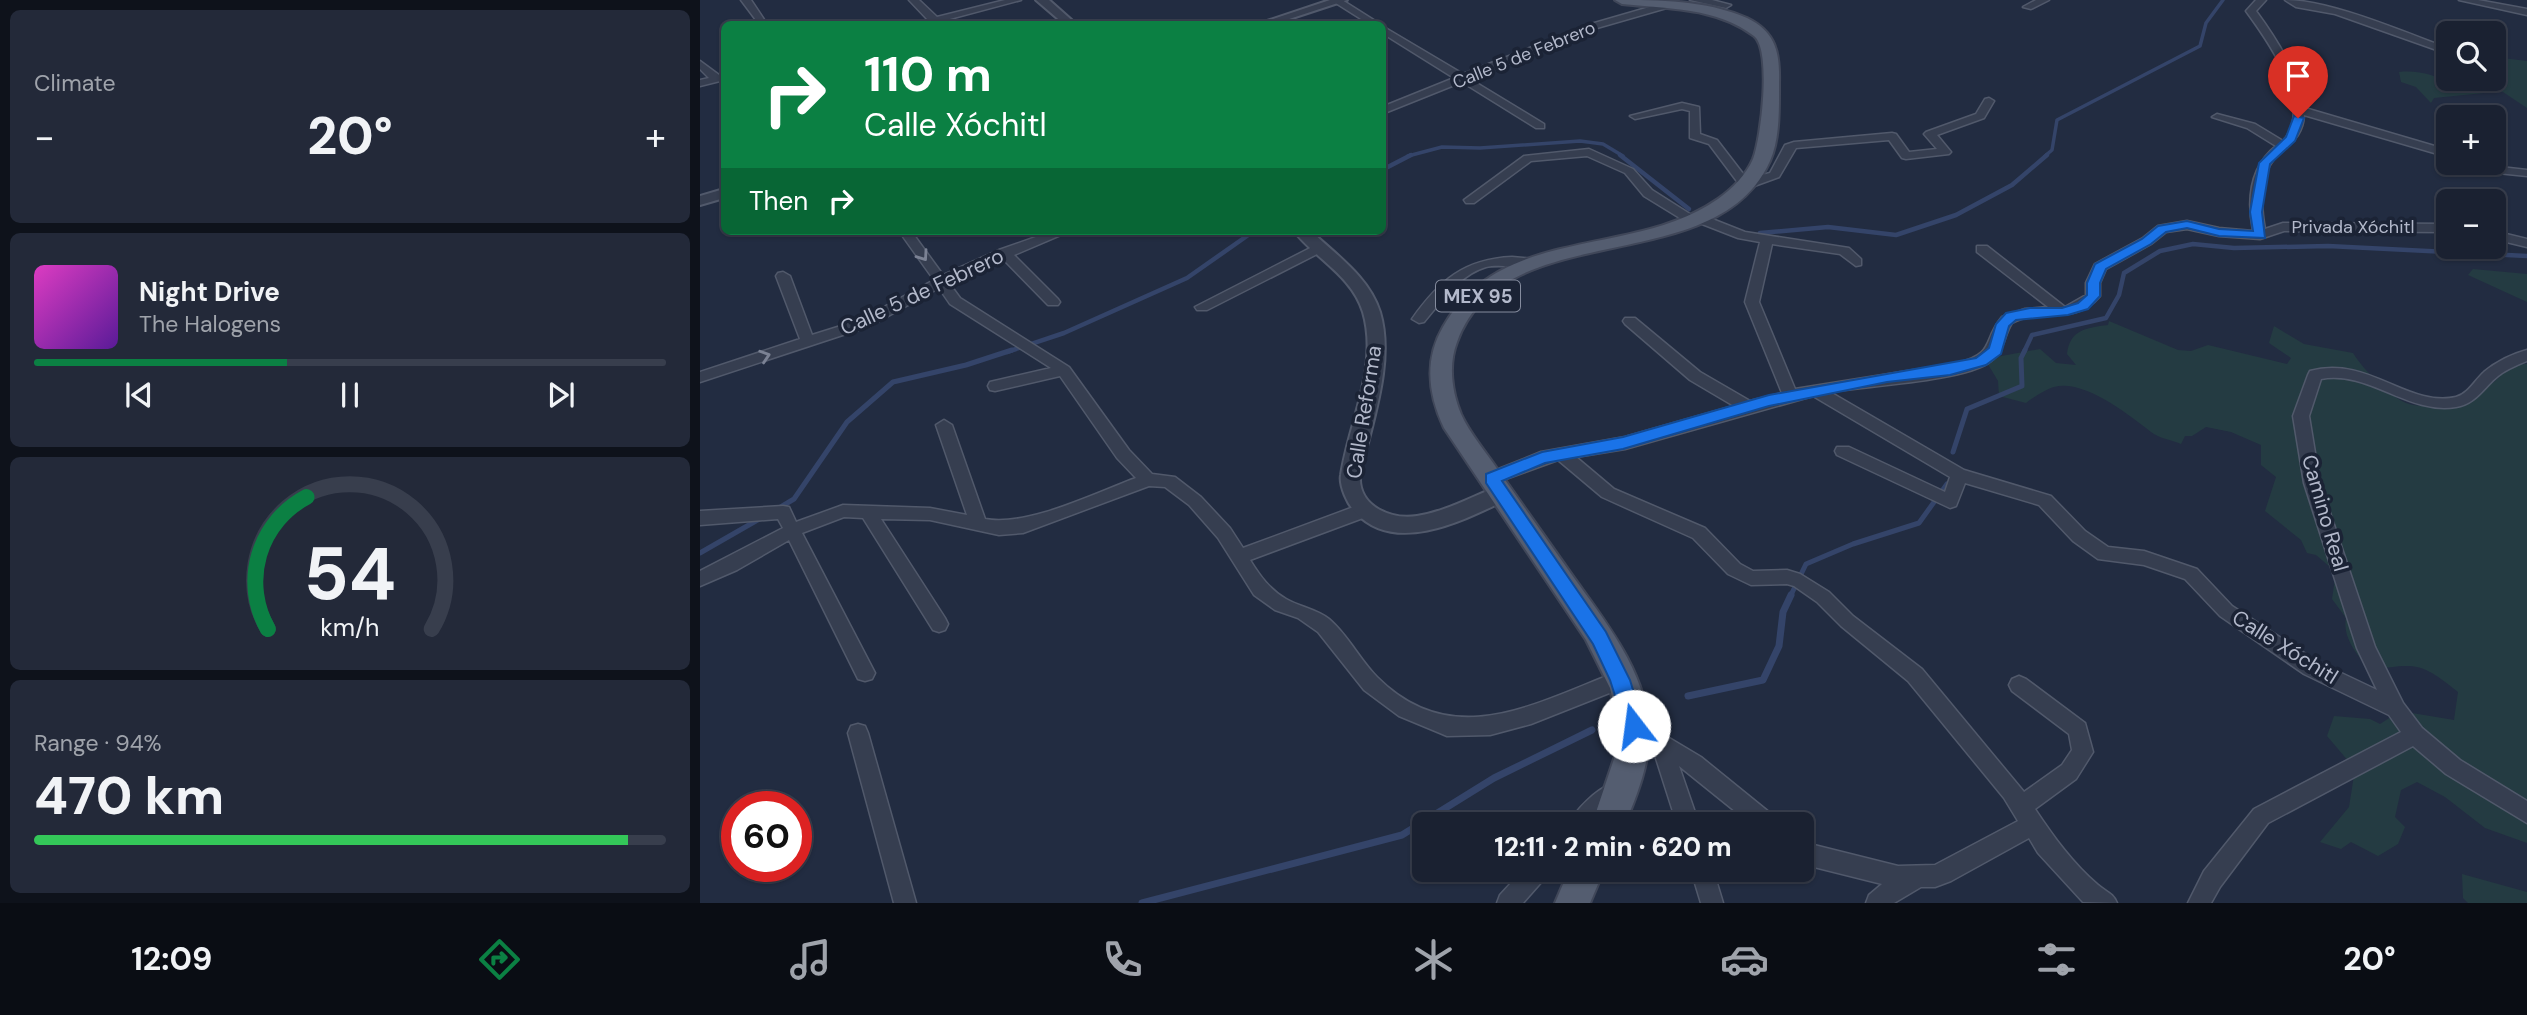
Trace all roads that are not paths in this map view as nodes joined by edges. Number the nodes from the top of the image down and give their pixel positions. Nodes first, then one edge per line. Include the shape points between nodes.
1 (746, 0) edge
2 (914, 0) edge
3 (1016, 0) edge
4 (1042, 0) edge
5 (1338, 0) edge
6 (1622, 0) edge
7 (1695, 0) edge
8 (2045, 0) edge
9 (2261, 0) edge
10 (2290, 0) edge
11 (2463, 0) edge
12 (1667, 5) junction
13 (1726, 5) dead end
14 (2028, 7) dead end
15 (2527, 12) edge
16 (762, 21) edge
17 (935, 21) joint
18 (1066, 21) edge
19 (1273, 21) edge
20 (1370, 21) edge
21 (1386, 32) edge
22 (2436, 47) edge
23 (700, 64) edge
24 (721, 78) edge
25 (1462, 80) junction
26 (700, 83) edge
27 (1989, 101) dead end
28 (1386, 109) edge
29 (2299, 110) junction
30 (1635, 116) dead end
31 (2217, 117) dead end
32 (1540, 126) dead end
33 (2282, 145) junction
34 (2436, 150) edge
35 (2506, 171) edge
36 (2527, 173) edge
37 (1747, 183) junction
38 (721, 195) edge
39 (1470, 200) dead end
40 (700, 201) edge
41 (1695, 219) junction
42 (2436, 228) edge
43 (908, 235) edge
44 (1053, 235) edge
45 (1306, 235) edge
46 (2260, 235) junction
47 (2506, 238) edge
48 (1768, 239) junction
49 (2527, 243) edge
50 (1318, 248) junction
51 (1982, 248) dead end
52 (1004, 253) junction
53 (1856, 262) dead end
54 (1534, 263) junction
55 (783, 276) dead end
56 (940, 281) junction
57 (1053, 302) dead end
58 (1202, 307) dead end
59 (2063, 312) junction
60 (1419, 319) dead end
61 (1630, 321) dead end
62 (808, 342) junction
63 (2527, 355) edge
64 (1064, 370) junction
65 (700, 377) edge
66 (995, 386) dead end
67 (1815, 390) junction
68 (1790, 396) junction
69 (1748, 407) junction
70 (944, 425) dead end
71 (1843, 451) dead end
72 (1562, 454) junction
73 (1959, 475) junction
74 (1148, 480) junction
75 (1497, 486) junction
76 (1365, 510) junction
77 (868, 512) junction
78 (700, 519) edge
79 (979, 524) junction
80 (793, 530) junction
81 (1241, 556) junction
82 (700, 579) edge
83 (939, 624) dead end
84 (865, 673) dead end
85 (1620, 680) junction
86 (2019, 685) dead end
87 (2396, 709) junction
88 (1634, 726) junction
89 (858, 733) dead end
90 (2415, 735) junction
91 (1661, 743) junction
92 (1625, 780) junction
93 (1592, 812) edge
94 (1613, 812) edge
95 (1684, 812) edge
96 (1752, 812) edge
97 (2527, 813) edge
98 (2026, 816) junction
99 (1814, 856) edge
100 (1917, 878) junction
101 (1526, 882) edge
102 (1582, 882) edge
103 (1706, 882) edge
104 (905, 903) edge
105 (1508, 903) edge
106 (1572, 903) edge
107 (1712, 903) edge
108 (1877, 903) edge
109 (2106, 903) edge
110 (2199, 903) edge

1 - 16 street
2 - 17 street
3 - 17 street
4 - 18 street
5 - 19 street
5 - 20 street
6 - 12 main road, MEX 95
7 - 13 street
8 - 14 street
9 - 29 street via 2251,11 2283,54
10 - 22 street
11 - 15 street
12 - 25 street, Calle 5 de Febrero via 1608,22
12 - 37 main road, MEX 95 via 1735,19 1761,33 1770,47 1766,145
21 - 25 street
23 - 24 street
24 - 26 street
25 - 28 street, Calle 5 de Febrero
25 - 32 street
27 - 37 street via 1980,116 1930,134 1945,152 1906,156 1892,136 1794,145 1774,175
29 - 33 street via 2291,138
29 - 34 street
30 - 37 street via 1682,106 1695,109 1694,136 1713,142
31 - 33 street via 2251,126
33 - 46 street via 2265,163 2262,174 2256,212
35 - 36 street
37 - 41 main road, MEX 95 via 1726,202
38 - 40 street
39 - 41 street via 1528,158 1589,152 1629,171 1648,193
41 - 48 street
41 - 54 main road, MEX 95
42 - 46 street, Privada Xóchitl via 2283,227
43 -> 56 street
44 - 52 street, Calle 5 de Febrero
45 - 50 street, Calle Reforma
46 - 59 street via 2187,225 2162,229 2100,267 2093,296 2083,306
47 - 49 street
48 - 53 street via 1844,251
48 - 68 street via 1752,302
50 - 58 street
50 - 76 street, Calle Reforma via 1363,293 1374,324 1375,363 1350,478 1353,495
51 - 59 street
52 - 56 street, Calle 5 de Febrero
52 - 57 street
54 - 60 street via 1500,259 1476,264 1445,288
54 - 75 main road, MEX 95 via 1491,286 1466,307 1450,332 1441,360 1442,394 1448,412
55 - 62 street
56 - 62 street, Calle 5 de Febrero via 879,317
56 - 64 street via 955,301
59 - 67 street via 2011,317 2003,324 1996,350 1981,362
61 - 69 street via 1687,370
65 -> 62 street, Calle 5 de Febrero
63 - 87 street, Camino Real via 2507,363 2459,402 2416,400 2346,372 2315,375 2301,416 2312,483 2366,648
64 - 66 street
64 - 74 street via 1123,454
67 - 68 street
67 - 73 street, Calle Xóchitl
68 - 69 street
69 - 72 street via 1623,443
70 - 79 street
71 - 73 street via 1951,502
72 - 75 street via 1542,458
72 - 98 street via 1608,493 1699,533 1734,569 1758,580 1794,579 1915,675 2011,791
73 - 87 street, Calle Xóchitl via 2045,500 2079,536 2104,554 2144,558 2191,573 2226,611 2311,668
74 - 79 street via 1023,526
74 - 81 street via 1169,481 1195,501
75 - 76 street, Calle Reforma via 1435,522 1386,524
75 - 85 main road, MEX 95 via 1600,638
76 - 81 street
77 - 79 street via 930,514
77 - 80 street via 843,511
77 - 83 street
78 - 80 street via 783,512
80 - 82 street
80 - 84 street
81 - 85 street via 1260,590 1324,626 1371,684 1406,710 1447,727 1490,726 1531,715
85 - 88 main road, MEX 95
86 - 98 street via 2078,729 2083,752
87 - 90 street, Camino Real
88 - 91 street
88 - 92 main road, MEX 95
89 - 104 street
90 - 97 street, Camino Real via 2453,767
90 - 110 street via 2261,816
91 - 95 street
91 - 96 street
92 - 93 street
92 - 94 main road, MEX 95
98 - 100 street via 1951,870
98 - 109 street via 2091,894
99 - 100 street
100 - 108 street
101 - 105 street
102 - 106 main road
103 - 107 street

